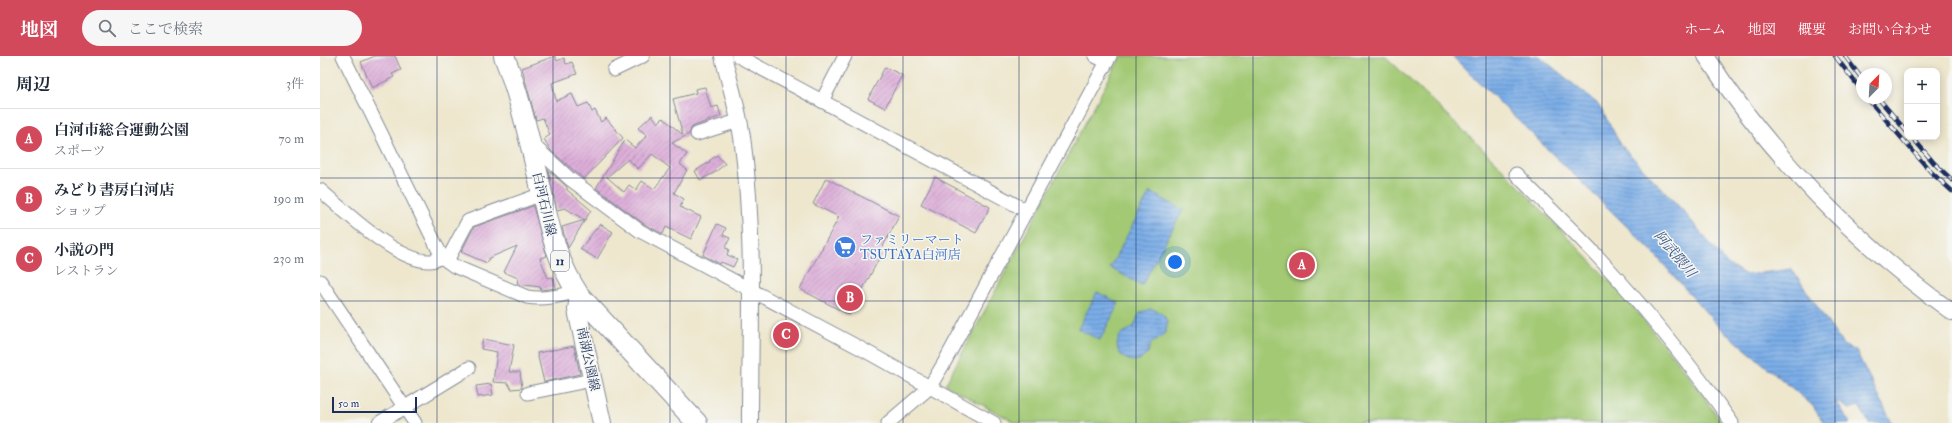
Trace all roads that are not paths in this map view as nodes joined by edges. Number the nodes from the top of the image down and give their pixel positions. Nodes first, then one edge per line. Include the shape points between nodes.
1 (344, 56) edge
2 (504, 56) edge
3 (723, 56) edge
4 (844, 56) edge
5 (1095, 56) edge
6 (1706, 56) edge
7 (638, 57) edge
8 (745, 58) edge
9 (1109, 59) edge
10 (614, 70) dead end
11 (822, 101) junction
12 (738, 121) junction
13 (697, 134) dead end
14 (529, 140) junction
15 (1516, 174) dead end
16 (320, 190) edge
17 (542, 194) junction
18 (1027, 211) junction
19 (445, 259) junction
20 (320, 281) edge
21 (750, 291) junction
22 (578, 293) junction
23 (1952, 312) edge
24 (469, 368) dead end
25 (592, 380) junction
26 (929, 388) junction
27 (528, 393) dead end
28 (956, 402) junction
29 (404, 406) junction
30 (379, 423) edge
31 (415, 423) edge
32 (602, 423) edge
33 (698, 423) edge
34 (750, 423) edge
35 (888, 423) edge
36 (974, 423) edge
37 (994, 423) edge
38 (1732, 423) edge

1 - 19 street
2 - 14 main road, 白河石川線 / 11
3 - 12 street
4 - 11 street
5 - 9 street
6 - 23 street via 1769,142 1846,224
7 - 10 street
8 - 11 street
9 - 18 street
11 - 18 street
12 - 13 street
12 - 21 street via 748,188
14 - 17 main road, 白河石川線 / 11
14 - 21 street via 570,179 640,231
15 - 38 street via 1598,257 1654,319 1689,362
16 - 19 street via 382,242 410,256 430,261
17 - 19 street via 468,221
17 - 22 main road, 白河石川線 / 11 via 553,244 566,276
18 - 26 street
19 - 22 street via 454,266 527,297 537,299
20 - 29 street
21 - 26 street via 860,348
21 - 34 street
22 - 25 main road, 南湖公園線 via 577,310
22 - 33 main road, 白河石川線 / 11
24 - 29 street
25 - 27 street
25 - 32 main road, 南湖公園線
26 - 28 street
26 - 35 street
28 - 36 street
28 - 37 street
29 - 30 street
29 - 31 street

